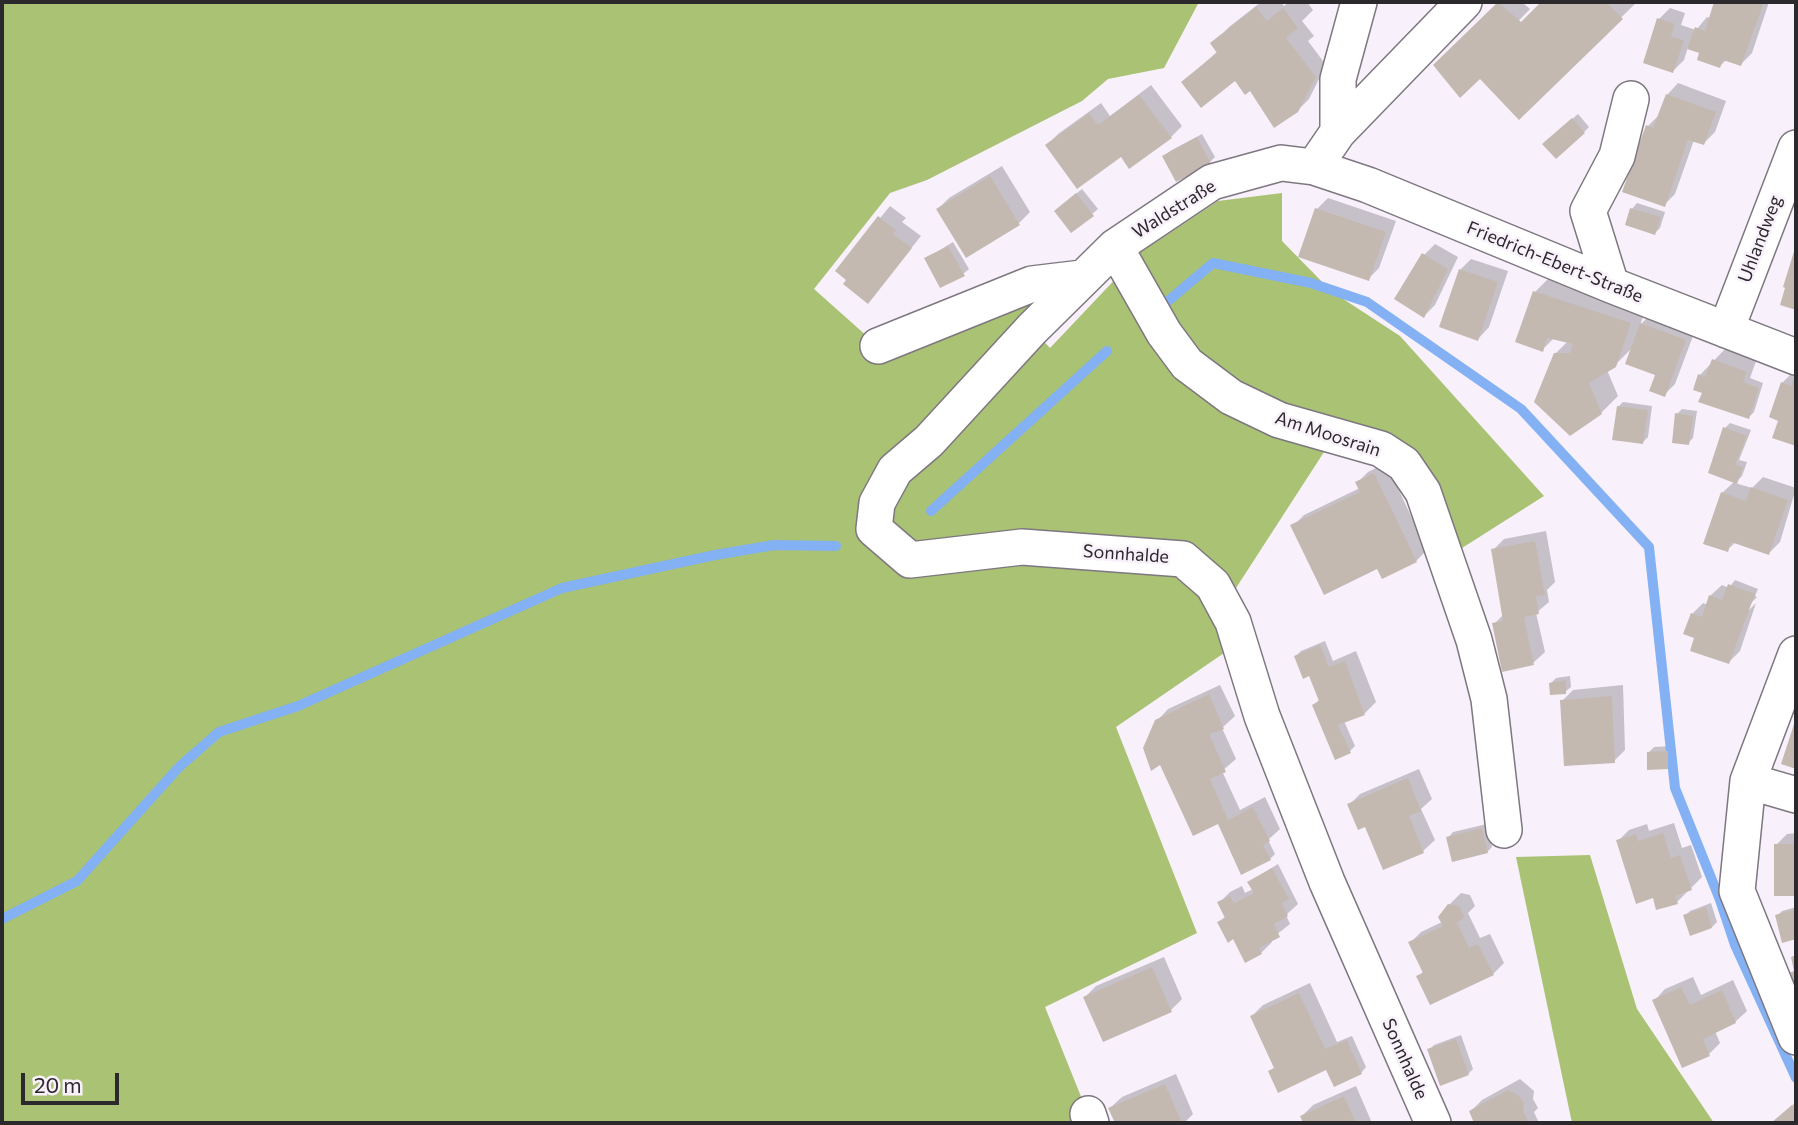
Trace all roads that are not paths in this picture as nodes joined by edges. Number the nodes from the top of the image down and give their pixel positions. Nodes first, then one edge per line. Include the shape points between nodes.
1 (1359, 2) edge
2 (1464, 2) edge
3 (1631, 99) dead end
4 (1338, 132) junction
5 (1796, 148) edge
6 (1314, 167) junction
7 (1115, 247) junction
8 (1082, 278) junction
9 (1611, 285) junction
10 (1726, 331) junction
11 (878, 346) dead end
12 (1796, 357) edge
13 (1796, 654) edge
14 (1748, 781) junction
15 (1796, 795) edge
16 (1504, 830) dead end
17 (1796, 1037) edge
18 (1433, 1123) edge

1 - 4 street via 1338,79
2 - 4 street
3 - 9 street via 1617,156 1588,211
4 - 6 street
5 - 10 street, Uhlandweg
6 - 7 street, Waldstraße via 1281,163 1212,183
6 - 9 street, Friedrich-Ebert-Straße
7 - 8 street, Waldstraße
7 - 16 street, Am Moosrain via 1187,364 1231,397 1279,421 1381,449 1404,464 1423,492 1486,687
8 - 11 street via 1032,284
8 - 18 street, Sonnhalde via 929,441 895,470 877,503 874,529 909,560 1022,547 1183,559 1213,585 1233,622 1262,716 1327,882
9 - 10 street, Friedrich-Ebert-Straße
10 - 12 street, Friedrich-Ebert-Straße
13 - 14 street
14 - 15 street
14 - 17 street via 1737,891

